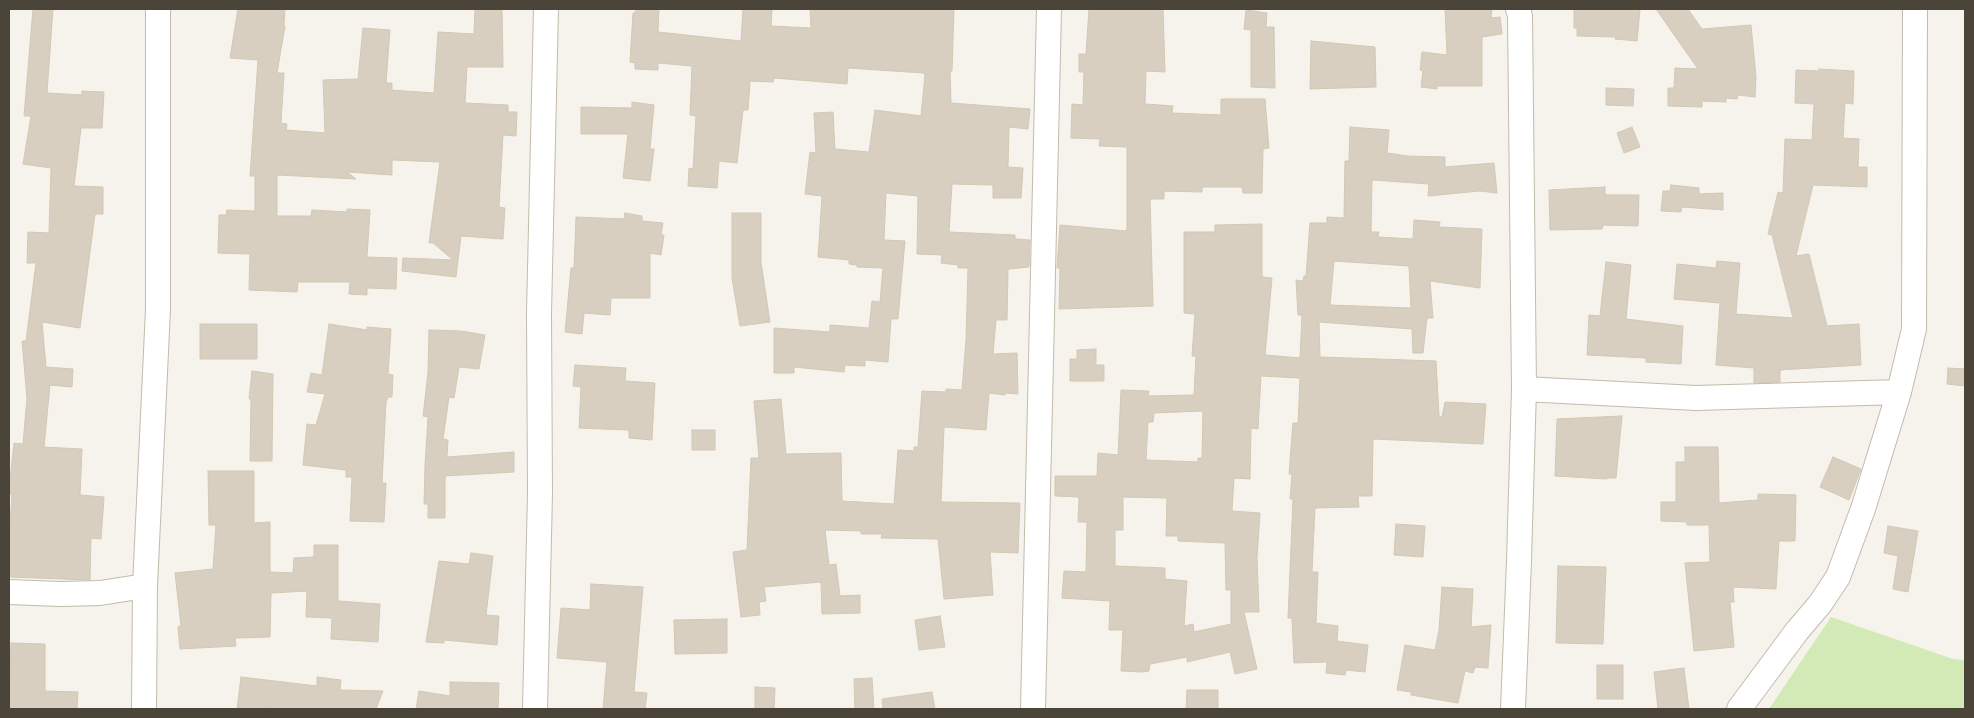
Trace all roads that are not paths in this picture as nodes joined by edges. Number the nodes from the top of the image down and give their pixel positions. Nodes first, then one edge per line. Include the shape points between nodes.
1 (158, 9) edge
2 (546, 9) edge
3 (1049, 9) edge
4 (1518, 9) edge
5 (1915, 9) edge
6 (1524, 389) junction
7 (1899, 392) junction
8 (145, 586) junction
9 (9, 592) edge
10 (144, 709) edge
11 (535, 709) edge
12 (1033, 709) edge
13 (1512, 709) edge
14 (1739, 709) edge

1 - 8 street via 158,309
2 - 11 street
3 - 12 street
4 - 6 street
5 - 7 street via 1914,329
6 - 7 street via 1696,398
6 - 13 street
7 - 14 street via 1838,577
8 - 9 street via 100,593
8 - 10 street

